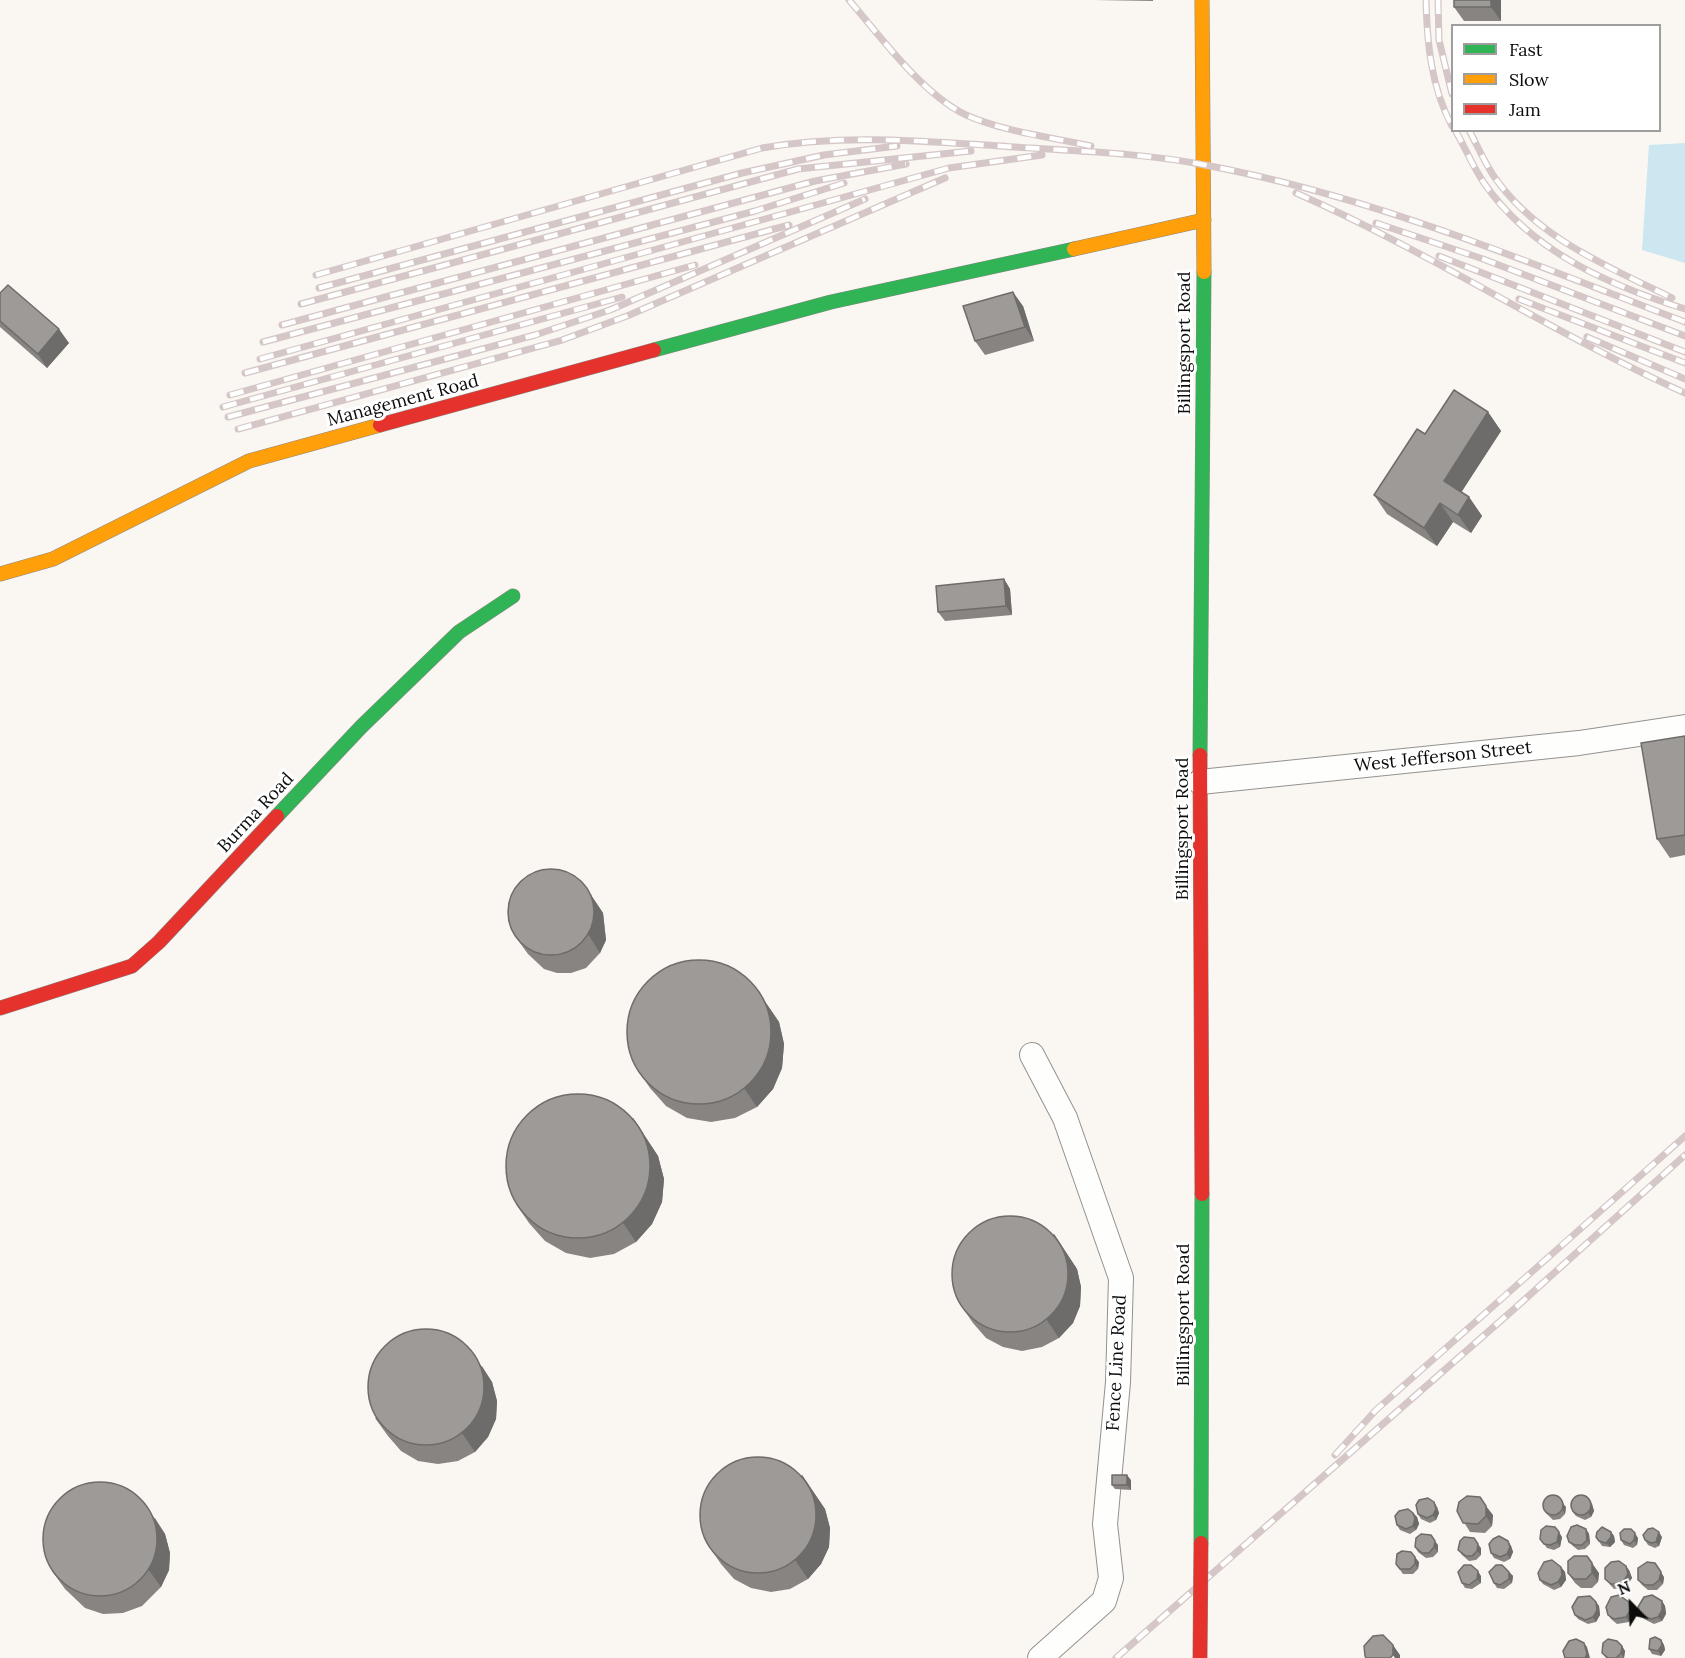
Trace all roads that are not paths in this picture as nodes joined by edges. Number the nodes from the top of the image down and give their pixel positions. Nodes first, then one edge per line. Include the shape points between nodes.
1 (1202, 0) edge
2 (1204, 220) junction
3 (0, 574) edge
4 (513, 596) dead end
5 (1685, 727) edge
6 (1200, 782) junction
7 (0, 1008) edge
8 (1032, 1055) dead end
9 (1040, 1658) edge
10 (1200, 1658) edge

1 - 2 street, Billingsport Road
2 - 3 street, Management Road via 831,302 249,461 53,559
2 - 6 street, Billingsport Road
4 - 7 street, Burma Road via 459,632 361,727 132,966
5 - 6 street, West Jefferson Street via 1579,743
6 - 10 street, Billingsport Road, bridge
8 - 9 street, Fence Line Road via 1065,1118 1121,1278 1118,1382 1105,1524 1111,1578 1104,1600

